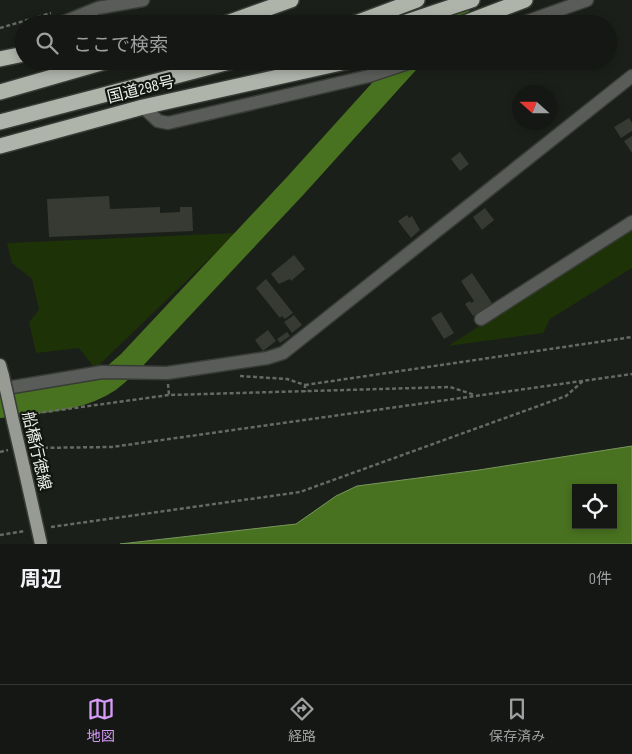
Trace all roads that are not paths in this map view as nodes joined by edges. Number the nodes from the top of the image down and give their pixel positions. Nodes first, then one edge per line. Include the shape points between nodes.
1 (143, 0) edge
2 (291, 0) edge
3 (417, 0) edge
4 (472, 0) edge
5 (525, 0) edge
6 (587, 0) edge
7 (81, 15) edge
8 (249, 15) edge
9 (377, 15) edge
10 (427, 15) edge
11 (486, 15) edge
12 (546, 15) edge
13 (77, 70) edge
14 (199, 70) edge
15 (312, 70) edge
16 (387, 70) edge
17 (632, 76) edge
18 (0, 92) edge
19 (143, 107) junction
20 (0, 122) edge
21 (0, 146) edge
22 (632, 222) edge
23 (481, 319) dead end
24 (1, 370) edge
25 (0, 389) edge
26 (41, 544) edge

1 - 7 street via 98,8
2 - 8 highway
3 - 9 highway
4 - 10 highway
5 - 11 highway
6 - 12 street
13 - 18 highway
14 - 20 highway
15 - 19 highway, 国道298号
16 - 19 street via 168,123 158,121
17 - 25 street via 291,348 275,356 167,374 102,372
19 - 21 highway, 国道298号
22 - 23 street
24 - 26 main road, 船橋行徳線, bridge via 15,418

